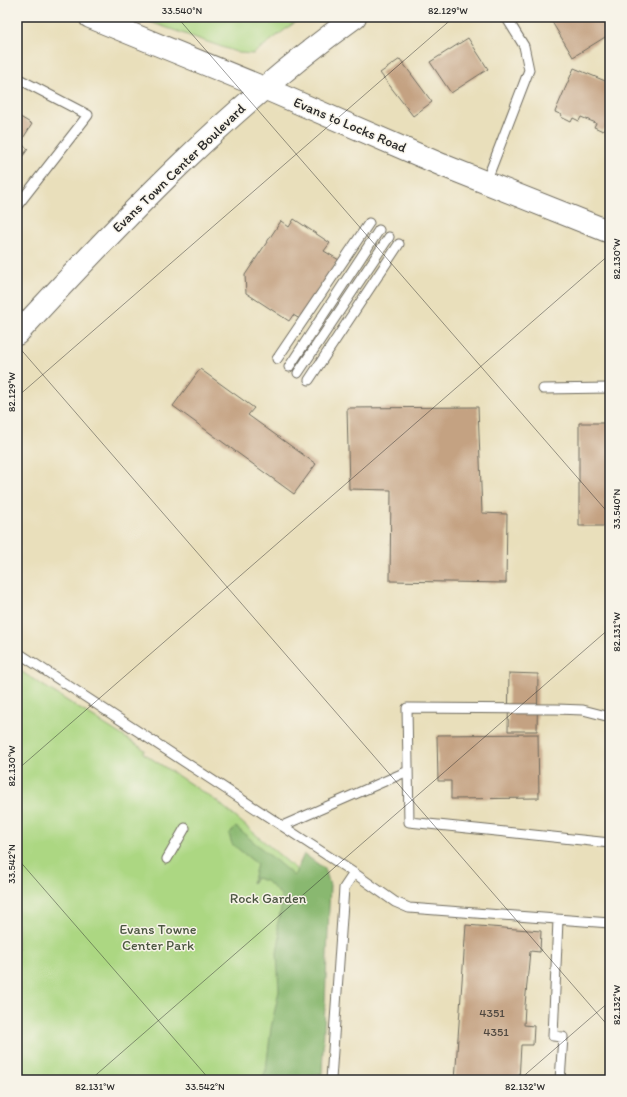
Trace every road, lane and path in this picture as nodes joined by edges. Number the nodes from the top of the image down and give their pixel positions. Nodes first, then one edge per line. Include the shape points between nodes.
1 (90, 17) edge
2 (355, 17) edge
3 (506, 17) edge
4 (17, 78) edge
5 (264, 88) junction
6 (486, 182) junction
7 (17, 206) edge
8 (369, 223) dead end
9 (379, 230) dead end
10 (610, 232) edge
11 (389, 237) dead end
12 (399, 244) dead end
13 (17, 334) edge
14 (278, 360) dead end
15 (289, 367) dead end
16 (298, 373) dead end
17 (308, 380) dead end
18 (610, 388) edge
19 (543, 389) dead end
20 (17, 652) edge
21 (610, 717) edge
22 (408, 771) junction
23 (282, 826) junction
24 (185, 828) dead end
25 (610, 843) edge
26 (167, 859) dead end
27 (354, 873) junction
28 (558, 920) junction
29 (610, 923) edge
30 (331, 1080) edge
31 (560, 1080) edge

1 - 5 street, Evans to Locks Road
2 - 5 street, Evans Town Center Boulevard via 306,51
3 - 6 lane via 524,46 530,70
4 - 7 lane via 88,115
5 - 6 street, Evans to Locks Road
5 - 13 street, Evans Town Center Boulevard via 183,162 103,241
6 - 10 street, Evans to Locks Road
8 - 14 lane
9 - 15 lane
11 - 16 lane
12 - 17 lane
18 - 19 lane
20 - 23 lane
21 - 22 lane via 583,710 407,708
22 - 23 lane
22 - 25 lane via 409,822
23 - 27 lane
24 - 26 lane
27 - 28 lane via 395,902 409,908
27 - 30 lane via 344,888
28 - 29 lane
28 - 31 lane via 553,1036 563,1037

